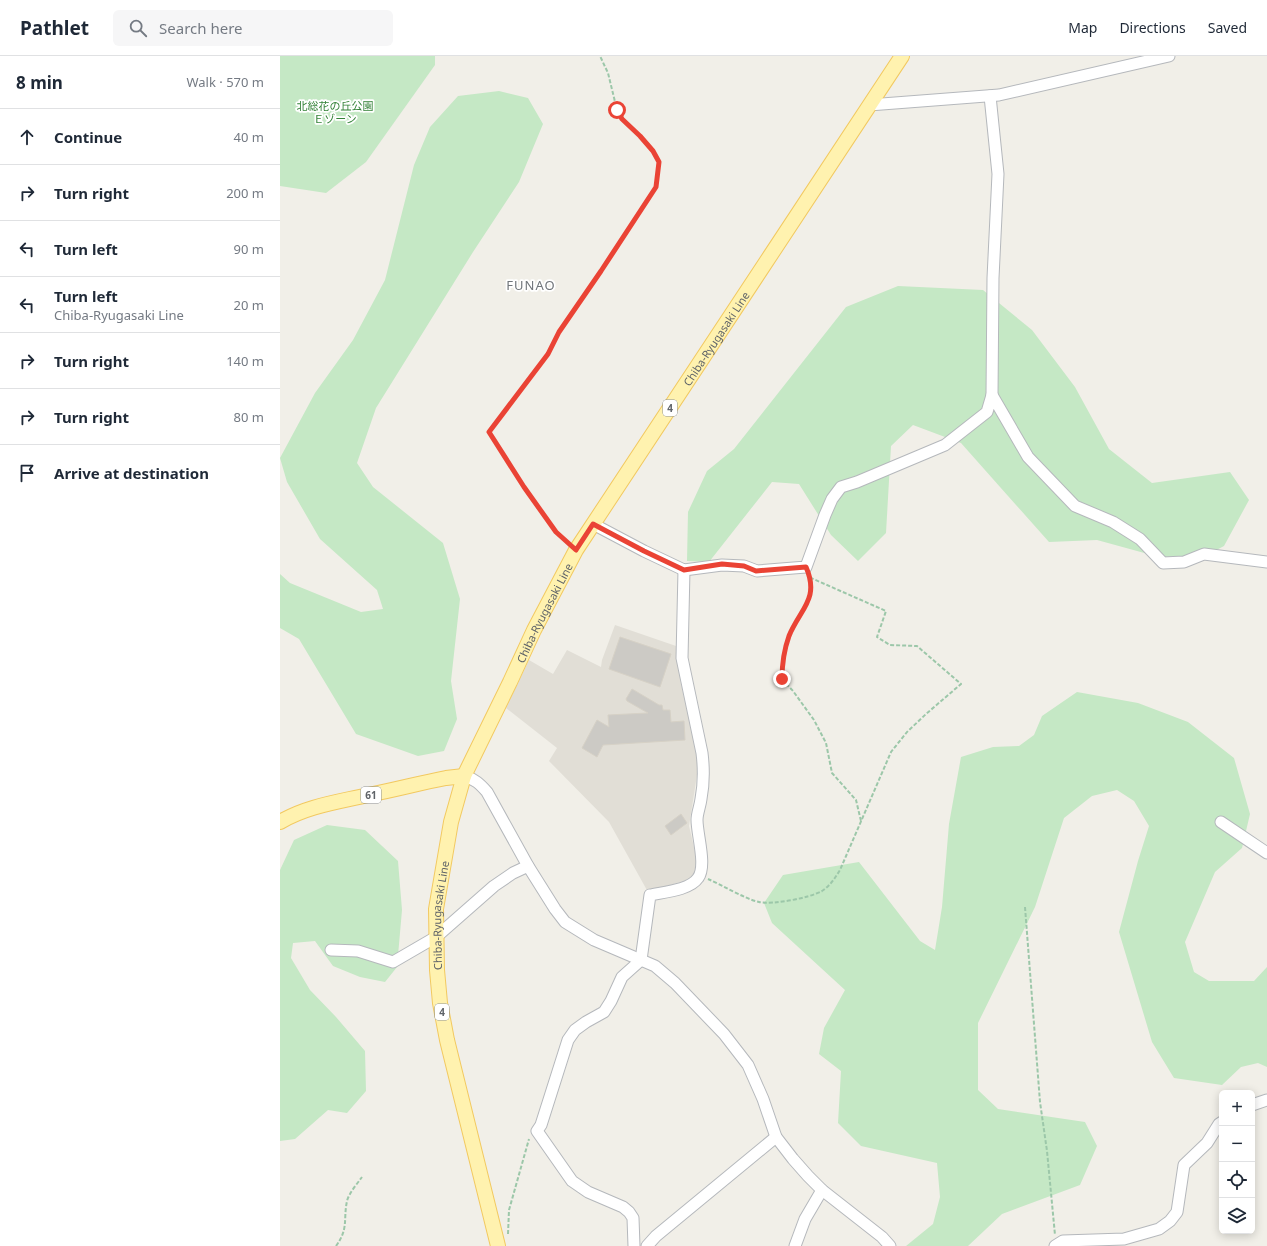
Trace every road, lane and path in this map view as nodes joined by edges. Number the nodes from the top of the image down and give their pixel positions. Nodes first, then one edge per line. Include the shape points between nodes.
1 (600, 56) edge
2 (902, 56) edge
3 (1169, 56) edge
4 (990, 96) junction
5 (869, 105) junction
6 (992, 395) junction
7 (593, 524) junction
8 (576, 550) junction
9 (1267, 562) edge
10 (806, 567) junction
11 (684, 570) junction
12 (811, 578) junction
13 (464, 776) junction
14 (280, 822) edge
15 (861, 822) junction
16 (1221, 822) dead end
17 (1267, 853) edge
18 (528, 866) junction
19 (700, 874) junction
20 (1025, 907) dead end
21 (436, 937) junction
22 (331, 950) dead end
23 (641, 960) junction
24 (1267, 1100) edge
25 (1255, 1104) edge
26 (1219, 1124) edge
27 (537, 1131) junction
28 (776, 1137) junction
29 (362, 1176) dead end
30 (822, 1190) junction
31 (503, 1242) edge
32 (336, 1246) edge
33 (634, 1246) edge
34 (647, 1246) edge
35 (796, 1246) edge
36 (890, 1246) edge
37 (1055, 1246) edge

1 - 8 path via 622,119 653,151 659,162 656,187 559,332 548,354 489,432 556,532
2 - 5 main road, Chiba-Ryugasaki Line / 4
3 - 4 street
4 - 5 street
4 - 6 street via 998,174 993,278
5 - 7 main road, Chiba-Ryugasaki Line / 4
6 - 9 street via 1028,457 1075,506 1113,522 1140,539 1163,563 1184,562 1204,554
6 - 10 street via 987,412 946,445 841,487 825,515
7 - 8 main road, Chiba-Ryugasaki Line / 4
7 - 11 street
8 - 13 main road, Chiba-Ryugasaki Line / 4 via 534,630
10 - 11 street via 756,571 744,566 722,564
10 - 12 path
11 - 19 street via 682,658 704,769 696,820 701,856
12 - 15 path via 811,591 806,605 784,650 782,679 814,720 826,743 832,773 856,800
12 - 15 path via 886,611 878,637 890,645 917,646 961,684 912,728 891,752
13 - 14 main road, 61 via 331,803 308,809
13 - 18 street via 473,778 487,792
13 - 21 main road, Chiba-Ryugasaki Line / 4 via 444,855 436,909
15 - 19 path via 832,882 809,896 774,903 759,902
16 - 17 street
18 - 21 street via 494,886
18 - 23 street via 565,922 594,940
19 - 23 street via 691,886 650,895
20 - 37 path via 1040,1102
21 - 22 street via 393,962 358,951
21 - 31 main road, Chiba-Ryugasaki Line / 4 via 440,1003 447,1040
23 - 27 street via 622,977 604,1012 575,1030 568,1040
23 - 28 street via 665,974 724,1034 748,1065
24 - 25 street
26 - 37 street via 1207,1144 1184,1165 1177,1212 1170,1221 1159,1229 1124,1239 1064,1241
27 - 31 path via 531,1131
27 - 33 street via 572,1181 588,1192 629,1212 633,1218
28 - 30 street
28 - 34 street
29 - 32 path via 347,1199 346,1222 342,1237
30 - 35 street via 805,1219
30 - 36 street

